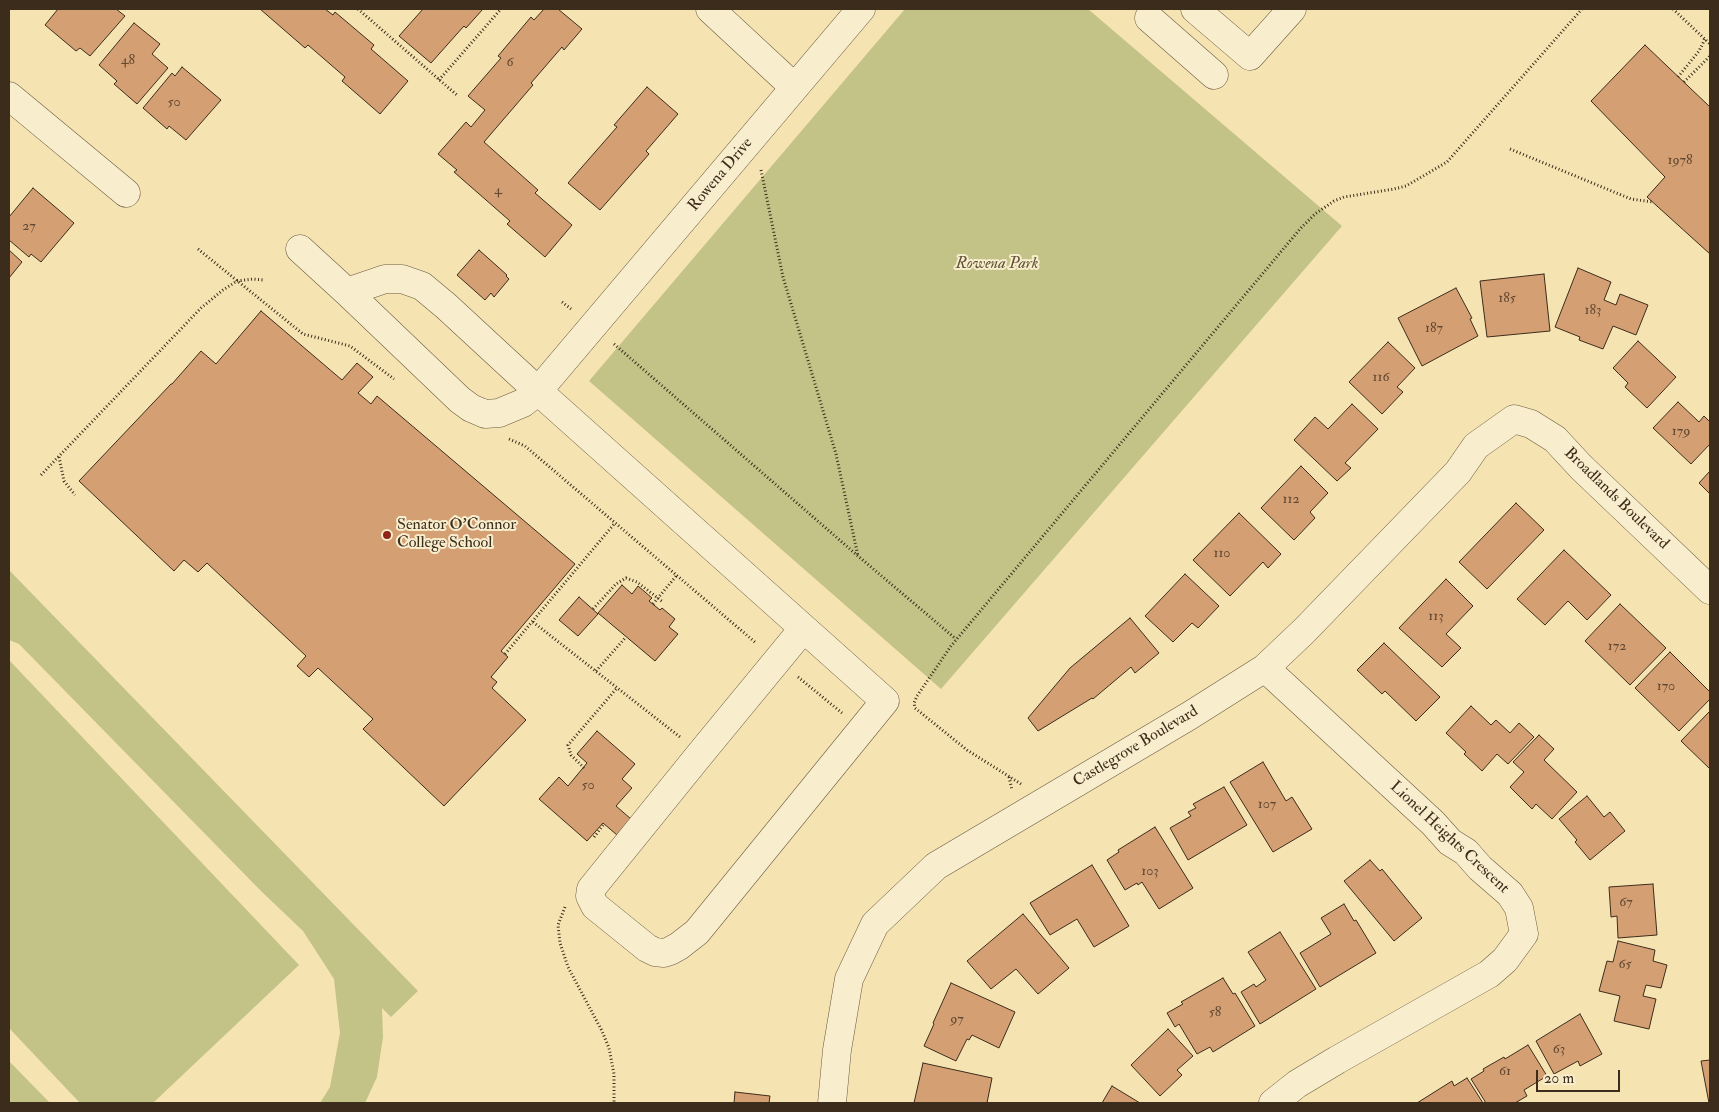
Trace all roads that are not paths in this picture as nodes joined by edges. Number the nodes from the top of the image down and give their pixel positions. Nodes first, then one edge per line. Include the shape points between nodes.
1 (710, 9) edge
2 (861, 9) edge
3 (1292, 9) edge
4 (1198, 11) edge
5 (1150, 18) dead end
6 (1177, 43) junction
7 (1214, 75) dead end
8 (794, 87) junction
9 (9, 96) edge
10 (126, 193) dead end
11 (300, 249) dead end
12 (347, 292) junction
13 (538, 391) junction
14 (1514, 419) joint
15 (1710, 590) edge
16 (803, 629) junction
17 (1265, 668) junction
18 (832, 1103) edge
19 (1273, 1103) edge

1 - 8 street
2 - 8 street, Rowena Drive
3 - 4 street via 1250,56
4 - 6 street
5 - 6 street
6 - 7 street
8 - 13 street, Rowena Drive
9 - 10 street
11 - 12 street, Rowena Drive
12 - 13 street via 385,280 402,279 422,286
12 - 13 street, Rowena Drive via 471,408 485,414 499,413 523,403
13 - 16 street
14 - 15 street, Broadlands Boulevard via 1531,424 1555,439
14 - 17 street, Castlegrove Boulevard via 1476,446 1458,472
16 - 16 street via 590,891 592,902 600,911 655,952 670,951 697,932 884,701
17 - 18 street, Castlegrove Boulevard via 936,866 875,924 849,979
17 - 19 street, Lionel Heights Crescent via 1510,894 1519,908 1524,934 1506,960 1490,974 1297,1084

